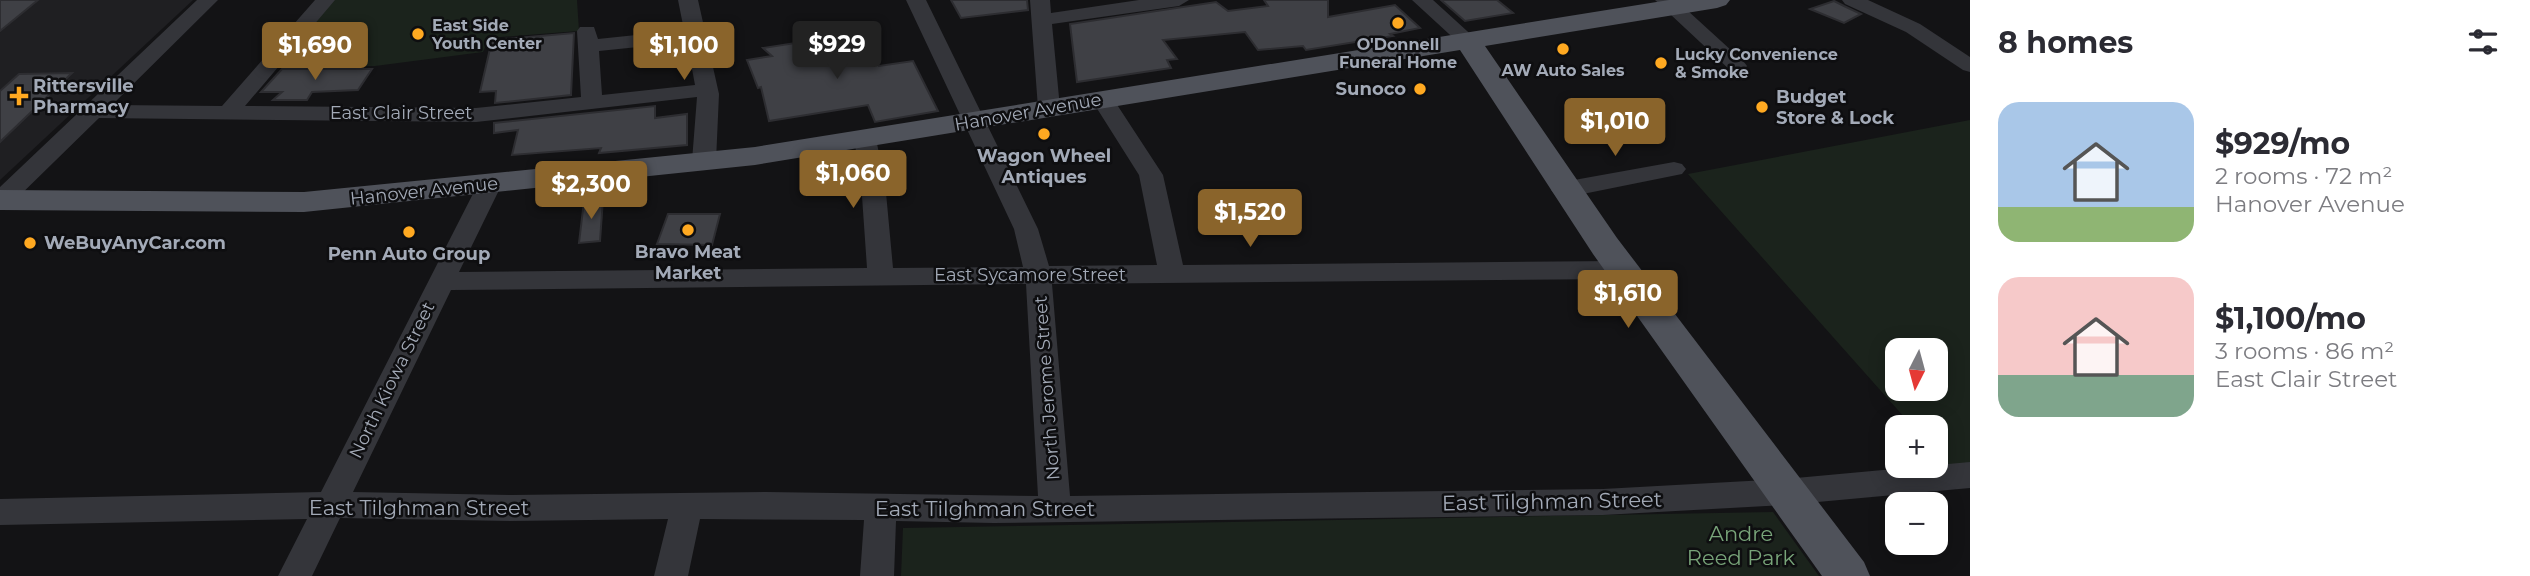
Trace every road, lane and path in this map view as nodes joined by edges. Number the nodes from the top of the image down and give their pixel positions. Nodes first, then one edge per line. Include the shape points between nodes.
1 (208, 0) edge
2 (325, 0) edge
3 (688, 0) edge
4 (916, 0) edge
5 (1179, 0) edge
6 (1422, 0) edge
7 (1717, 0) edge
8 (1852, 0) edge
9 (1669, 4) edge
10 (1041, 10) edge
11 (695, 35) junction
12 (1468, 41) junction
13 (1737, 66) dead end
14 (1970, 66) edge
15 (707, 90) junction
16 (1102, 99) junction
17 (592, 102) junction
18 (1049, 108) junction
19 (94, 111) junction
20 (228, 111) junction
21 (976, 121) junction
22 (865, 139) junction
23 (704, 161) junction
24 (1674, 169) dead end
25 (490, 184) junction
26 (1563, 190) junction
27 (1, 200) edge
28 (1619, 270) junction
29 (1172, 274) junction
30 (1038, 275) junction
31 (881, 276) junction
32 (442, 281) junction
33 (1970, 475) edge
34 (1785, 492) junction
35 (330, 505) junction
36 (687, 506) junction
37 (881, 507) junction
38 (1055, 509) junction
39 (0, 512) edge
40 (295, 576) edge
41 (671, 576) edge
42 (877, 576) edge
43 (1848, 576) edge

1 - 19 street
2 - 20 street
3 - 11 street
4 - 21 street, North Jerome Street
5 - 10 street
6 - 12 street
7 - 9 main road, Hanover Avenue
8 - 14 street via 1913,28
9 - 12 main road, Hanover Avenue
9 - 13 street
10 - 18 street
11 - 15 street
11 - 17 street via 587,38
12 - 16 main road, Hanover Avenue
12 - 26 main road
15 - 17 street, East Clair Street
15 - 23 street
16 - 18 main road, Hanover Avenue
16 - 29 street via 1151,175
17 - 20 street, East Clair Street via 476,115
18 - 21 main road, Hanover Avenue
19 - 20 street, East Clair Street
19 - 27 street
21 - 22 main road, Hanover Avenue
21 - 30 street, North Jerome Street via 1026,229
22 - 23 main road, Hanover Avenue
22 - 31 street
23 - 25 main road, Hanover Avenue
24 - 26 street
25 - 27 main road, Hanover Avenue via 303,202
25 - 32 street, North Kiowa Street
26 - 28 main road
28 - 29 street, East Sycamore Street
28 - 34 main road
29 - 30 street, East Sycamore Street
30 - 31 street, East Sycamore Street
30 - 38 street, North Jerome Street
31 - 32 street, East Sycamore Street
32 - 35 street, North Kiowa Street
33 - 34 street, East Tilghman Street
34 - 38 street, East Tilghman Street via 1603,502
34 - 43 main road
35 - 36 street, East Tilghman Street
35 - 39 street, East Tilghman Street
35 - 40 street, North Kiowa Street
36 - 37 street, East Tilghman Street
36 - 41 street
37 - 38 street, East Tilghman Street
37 - 42 street

